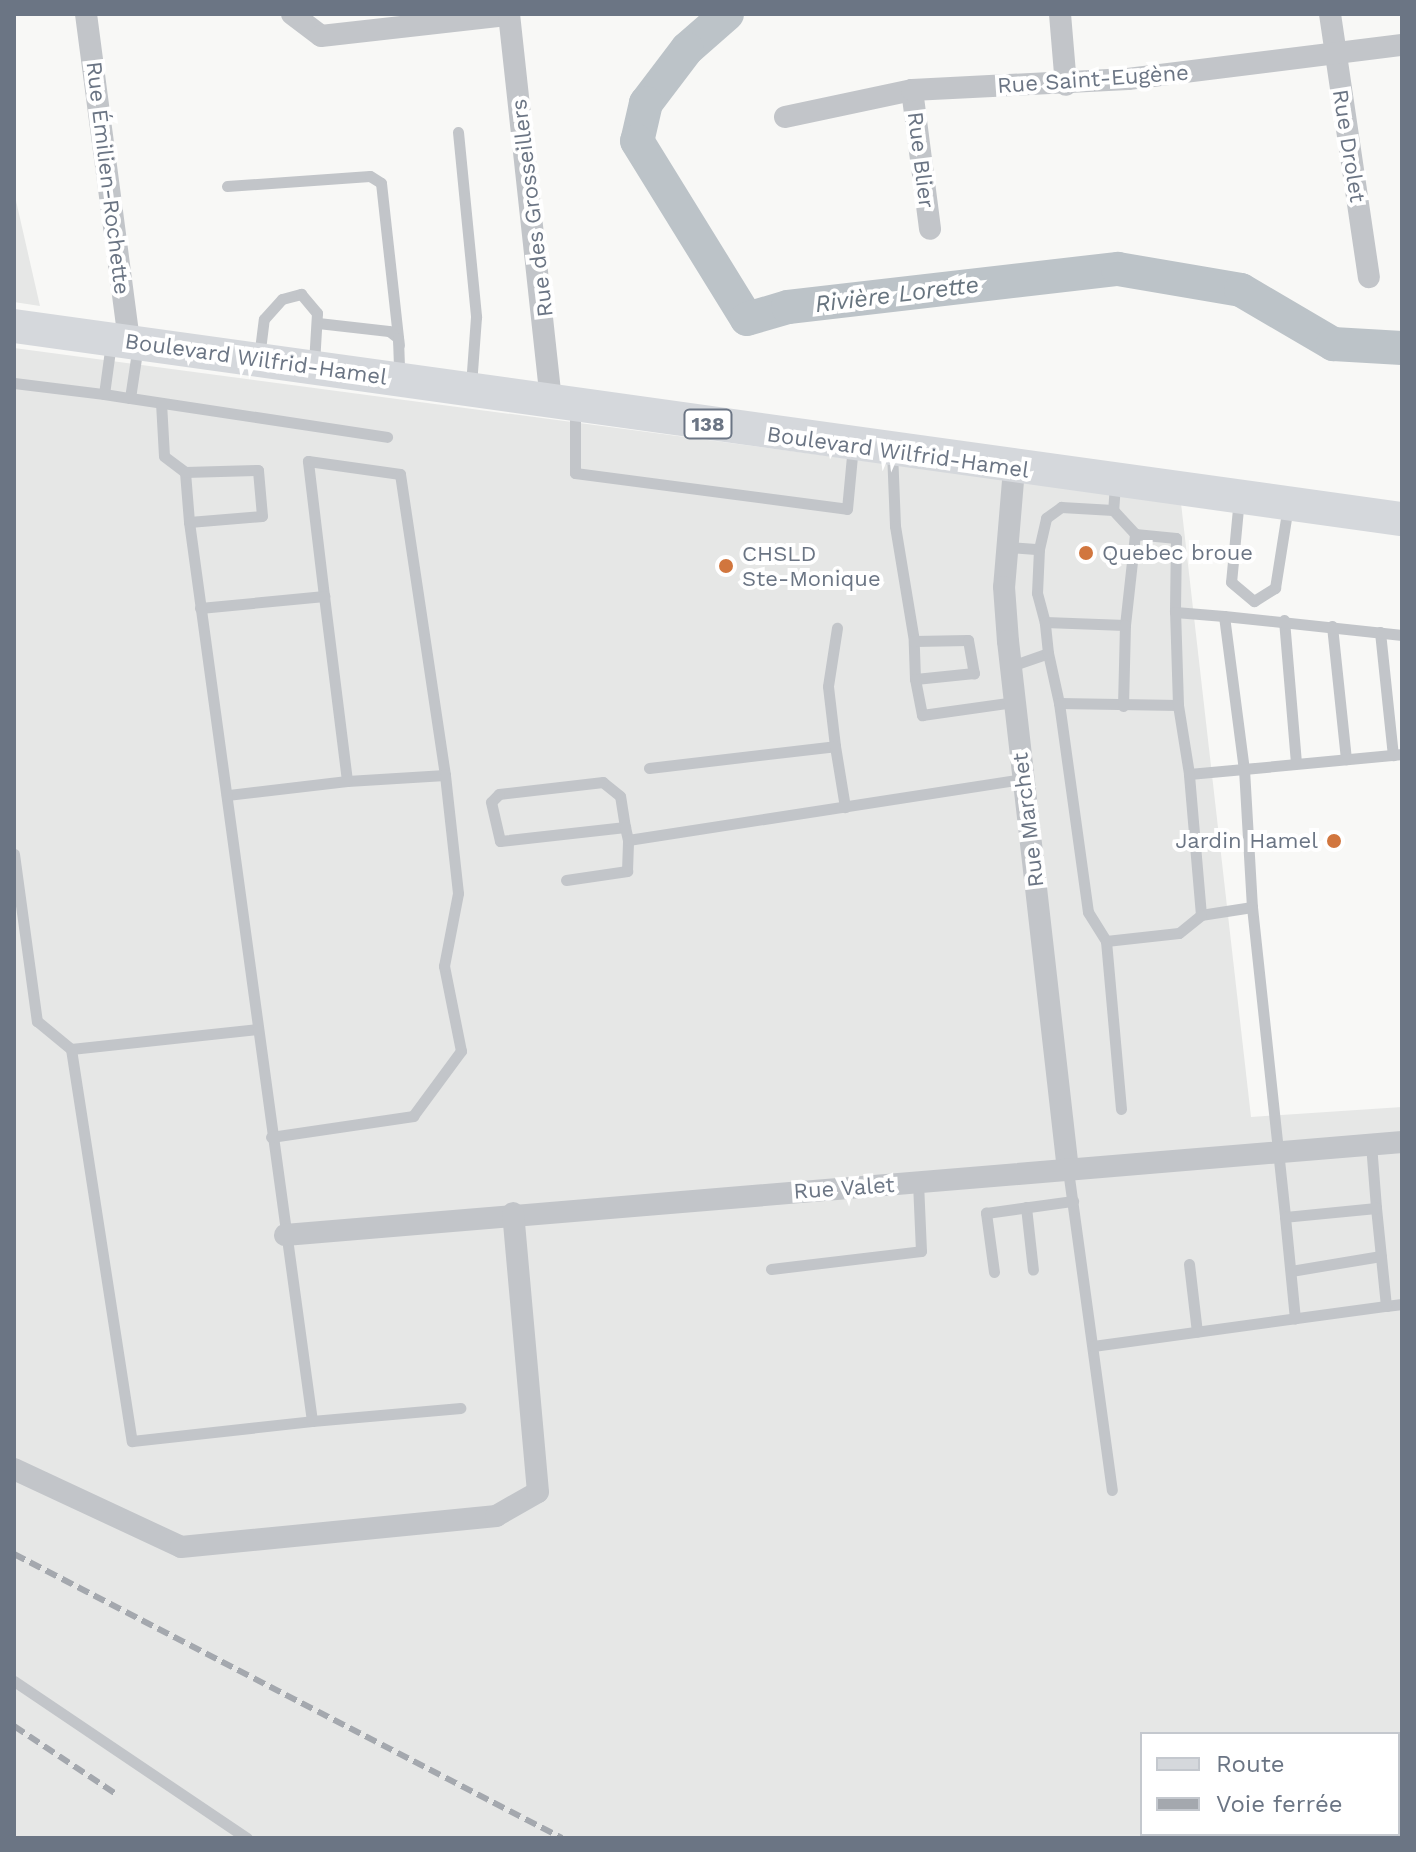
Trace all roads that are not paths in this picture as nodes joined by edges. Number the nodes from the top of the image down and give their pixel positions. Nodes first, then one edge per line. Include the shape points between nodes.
1 (86, 14) edge
2 (292, 14) edge
3 (509, 14) edge
4 (1060, 14) edge
5 (1330, 14) edge
6 (1402, 45) edge
7 (1335, 55) junction
8 (1066, 85) junction
9 (912, 90) junction
10 (785, 117) dead end
11 (458, 132) dead end
12 (227, 186) dead end
13 (930, 229) dead end
14 (1369, 277) dead end
15 (318, 323) junction
16 (14, 326) edge
17 (127, 341) junction
18 (399, 345) junction
19 (259, 360) junction
20 (313, 367) junction
21 (399, 379) junction
22 (14, 383) edge
23 (471, 390) junction
24 (104, 394) junction
25 (130, 398) junction
26 (161, 403) junction
27 (563, 403) junction
28 (387, 437) dead end
29 (853, 445) junction
30 (892, 451) junction
31 (1014, 469) junction
32 (185, 472) junction
33 (1114, 496) junction
34 (1239, 497) junction
35 (1288, 504) junction
36 (1402, 519) edge
37 (189, 522) junction
38 (1135, 534) junction
39 (1007, 547) junction
40 (1039, 549) junction
41 (324, 596) junction
42 (1254, 601) junction
43 (200, 608) junction
44 (1175, 612) junction
45 (1224, 616) junction
46 (1253, 616) junction
47 (1284, 620) junction
48 (1045, 622) junction
49 (1125, 625) junction
50 (1332, 626) junction
51 (837, 628) dead end
52 (1380, 632) junction
53 (1402, 635) edge
54 (914, 641) junction
55 (1048, 653) junction
56 (1011, 666) junction
57 (915, 679) junction
58 (1015, 702) junction
59 (1059, 703) junction
60 (1178, 705) junction
61 (1123, 706) junction
62 (835, 746) junction
63 (1398, 755) edge
64 (1346, 759) junction
65 (1296, 764) junction
66 (649, 768) dead end
67 (1244, 769) junction
68 (1189, 774) junction
69 (445, 775) junction
70 (1024, 779) junction
71 (347, 781) junction
72 (227, 795) junction
73 (845, 807) junction
74 (625, 827) junction
75 (628, 840) junction
76 (14, 854) edge
77 (566, 880) dead end
78 (1252, 907) junction
79 (1201, 915) junction
80 (1106, 941) junction
81 (257, 1029) junction
82 (71, 1049) junction
83 (1121, 1109) dead end
84 (271, 1137) junction
85 (1402, 1142) edge
86 (1371, 1144) junction
87 (1277, 1155) junction
88 (1068, 1170) junction
89 (918, 1182) junction
90 (1073, 1201) junction
91 (1026, 1207) junction
92 (1376, 1208) junction
93 (513, 1213) junction
94 (1285, 1217) junction
95 (285, 1235) junction
96 (1381, 1256) junction
97 (1189, 1264) dead end
98 (771, 1269) dead end
99 (1033, 1270) dead end
100 (1291, 1271) junction
101 (994, 1272) dead end
102 (1402, 1304) edge
103 (1386, 1306) junction
104 (1295, 1319) junction
105 (1197, 1332) junction
106 (1093, 1346) junction
107 (460, 1408) dead end
108 (312, 1421) junction
109 (14, 1469) edge
110 (1112, 1490) dead end
111 (14, 1681) edge
112 (247, 1838) edge

1 - 17 street, Rue Émilien-Rochette
2 - 3 street via 321,36
3 - 27 street, Rue des Grosseillers
4 - 8 street
5 - 7 street, Rue Drolet
6 - 7 street, Rue Saint-Eugène
7 - 8 street, Rue Saint-Eugène
7 - 14 street, Rue Drolet
8 - 9 street, Rue Saint-Eugène
9 - 10 street, Rue Saint-Eugène
9 - 13 street, Rue Blier
11 - 23 lane via 476,317
12 - 18 lane via 370,176 381,183
15 - 18 lane via 389,331
15 - 19 lane via 314,303 301,294 282,299 264,319
15 - 20 lane
16 - 17 main road, Boulevard Wilfrid-Hamel / 138
17 - 19 main road, Boulevard Wilfrid-Hamel / 138
17 - 24 lane
17 - 25 lane
18 - 21 lane
19 - 20 main road, Boulevard Wilfrid-Hamel / 138
20 - 21 main road, Boulevard Wilfrid-Hamel / 138
21 - 23 main road, Boulevard Wilfrid-Hamel / 138
22 - 24 lane
23 - 27 main road, Boulevard Wilfrid-Hamel / 138
24 - 25 lane
25 - 26 lane
26 - 28 lane
26 - 32 lane via 164,456
27 - 29 main road, Boulevard Wilfrid-Hamel / 138
27 - 29 lane via 575,473 847,509
29 - 30 main road, Boulevard Wilfrid-Hamel / 138
30 - 31 main road, Boulevard Wilfrid-Hamel / 138
30 - 54 lane via 895,526
31 - 33 main road, Boulevard Wilfrid-Hamel / 138
31 - 39 street, Rue Marchet
32 - 37 lane
32 - 37 lane via 258,470 262,516
33 - 34 main road, Boulevard Wilfrid-Hamel / 138
33 - 38 lane
33 - 40 lane via 1061,507 1046,518
34 - 35 main road, Boulevard Wilfrid-Hamel / 138
34 - 42 lane via 1231,582
35 - 36 main road, Boulevard Wilfrid-Hamel / 138
35 - 42 lane via 1275,588
37 - 43 lane
38 - 44 lane via 1176,538
38 - 49 lane
39 - 40 lane
39 - 56 street, Rue Marchet
40 - 48 lane
41 - 43 lane
41 - 69 lane via 308,461 400,474
41 - 71 lane
42 - 46 lane
43 - 72 lane
44 - 45 lane
44 - 60 lane
45 - 46 lane
45 - 67 lane
46 - 47 lane
47 - 50 lane
47 - 65 lane
48 - 49 lane
48 - 55 lane
49 - 61 lane
50 - 52 lane
50 - 64 lane
51 - 62 lane via 828,686
52 - 53 lane
52 - 63 lane
54 - 57 lane
54 - 57 lane via 968,640 974,673
55 - 56 lane
55 - 59 lane
56 - 58 street, Rue Marchet
57 - 58 lane via 922,715
58 - 70 street, Rue Marchet
59 - 61 lane
59 - 80 lane via 1088,912
60 - 61 lane
60 - 68 lane
62 - 66 lane
62 - 73 lane
63 - 64 lane
64 - 65 lane
65 - 67 lane
67 - 68 lane
67 - 78 lane
68 - 79 lane
69 - 71 lane
69 - 84 lane via 458,893 444,966 461,1051 413,1116
70 - 73 lane
70 - 88 street, Rue Marchet
71 - 72 lane
72 - 81 lane
73 - 75 lane
74 - 74 lane via 620,796 603,782 499,794 491,802 497,837 508,843
74 - 75 lane
75 - 77 lane via 627,871
76 - 82 lane via 37,1021
78 - 79 lane
78 - 87 lane
79 - 80 lane via 1179,933
80 - 83 lane
81 - 82 lane
81 - 84 lane
82 - 108 lane via 132,1441
84 - 95 lane
85 - 86 street, Rue Valet
86 - 87 street, Rue Valet
86 - 92 lane
87 - 88 street, Rue Valet
87 - 94 lane
88 - 89 street, Rue Valet
88 - 90 lane
89 - 93 street, Rue Valet
89 - 98 lane via 921,1251
90 - 91 lane
90 - 106 lane
91 - 99 lane
91 - 101 lane via 986,1213
92 - 94 lane
92 - 96 lane
93 - 95 street, Rue Valet
93 - 109 street via 538,1492 496,1516 181,1547
94 - 100 lane
95 - 108 lane
96 - 100 lane
96 - 103 lane
97 - 105 lane
100 - 104 lane
102 - 103 lane
103 - 104 lane
104 - 105 lane
105 - 106 lane
106 - 110 lane
107 - 108 lane
111 - 112 lane

